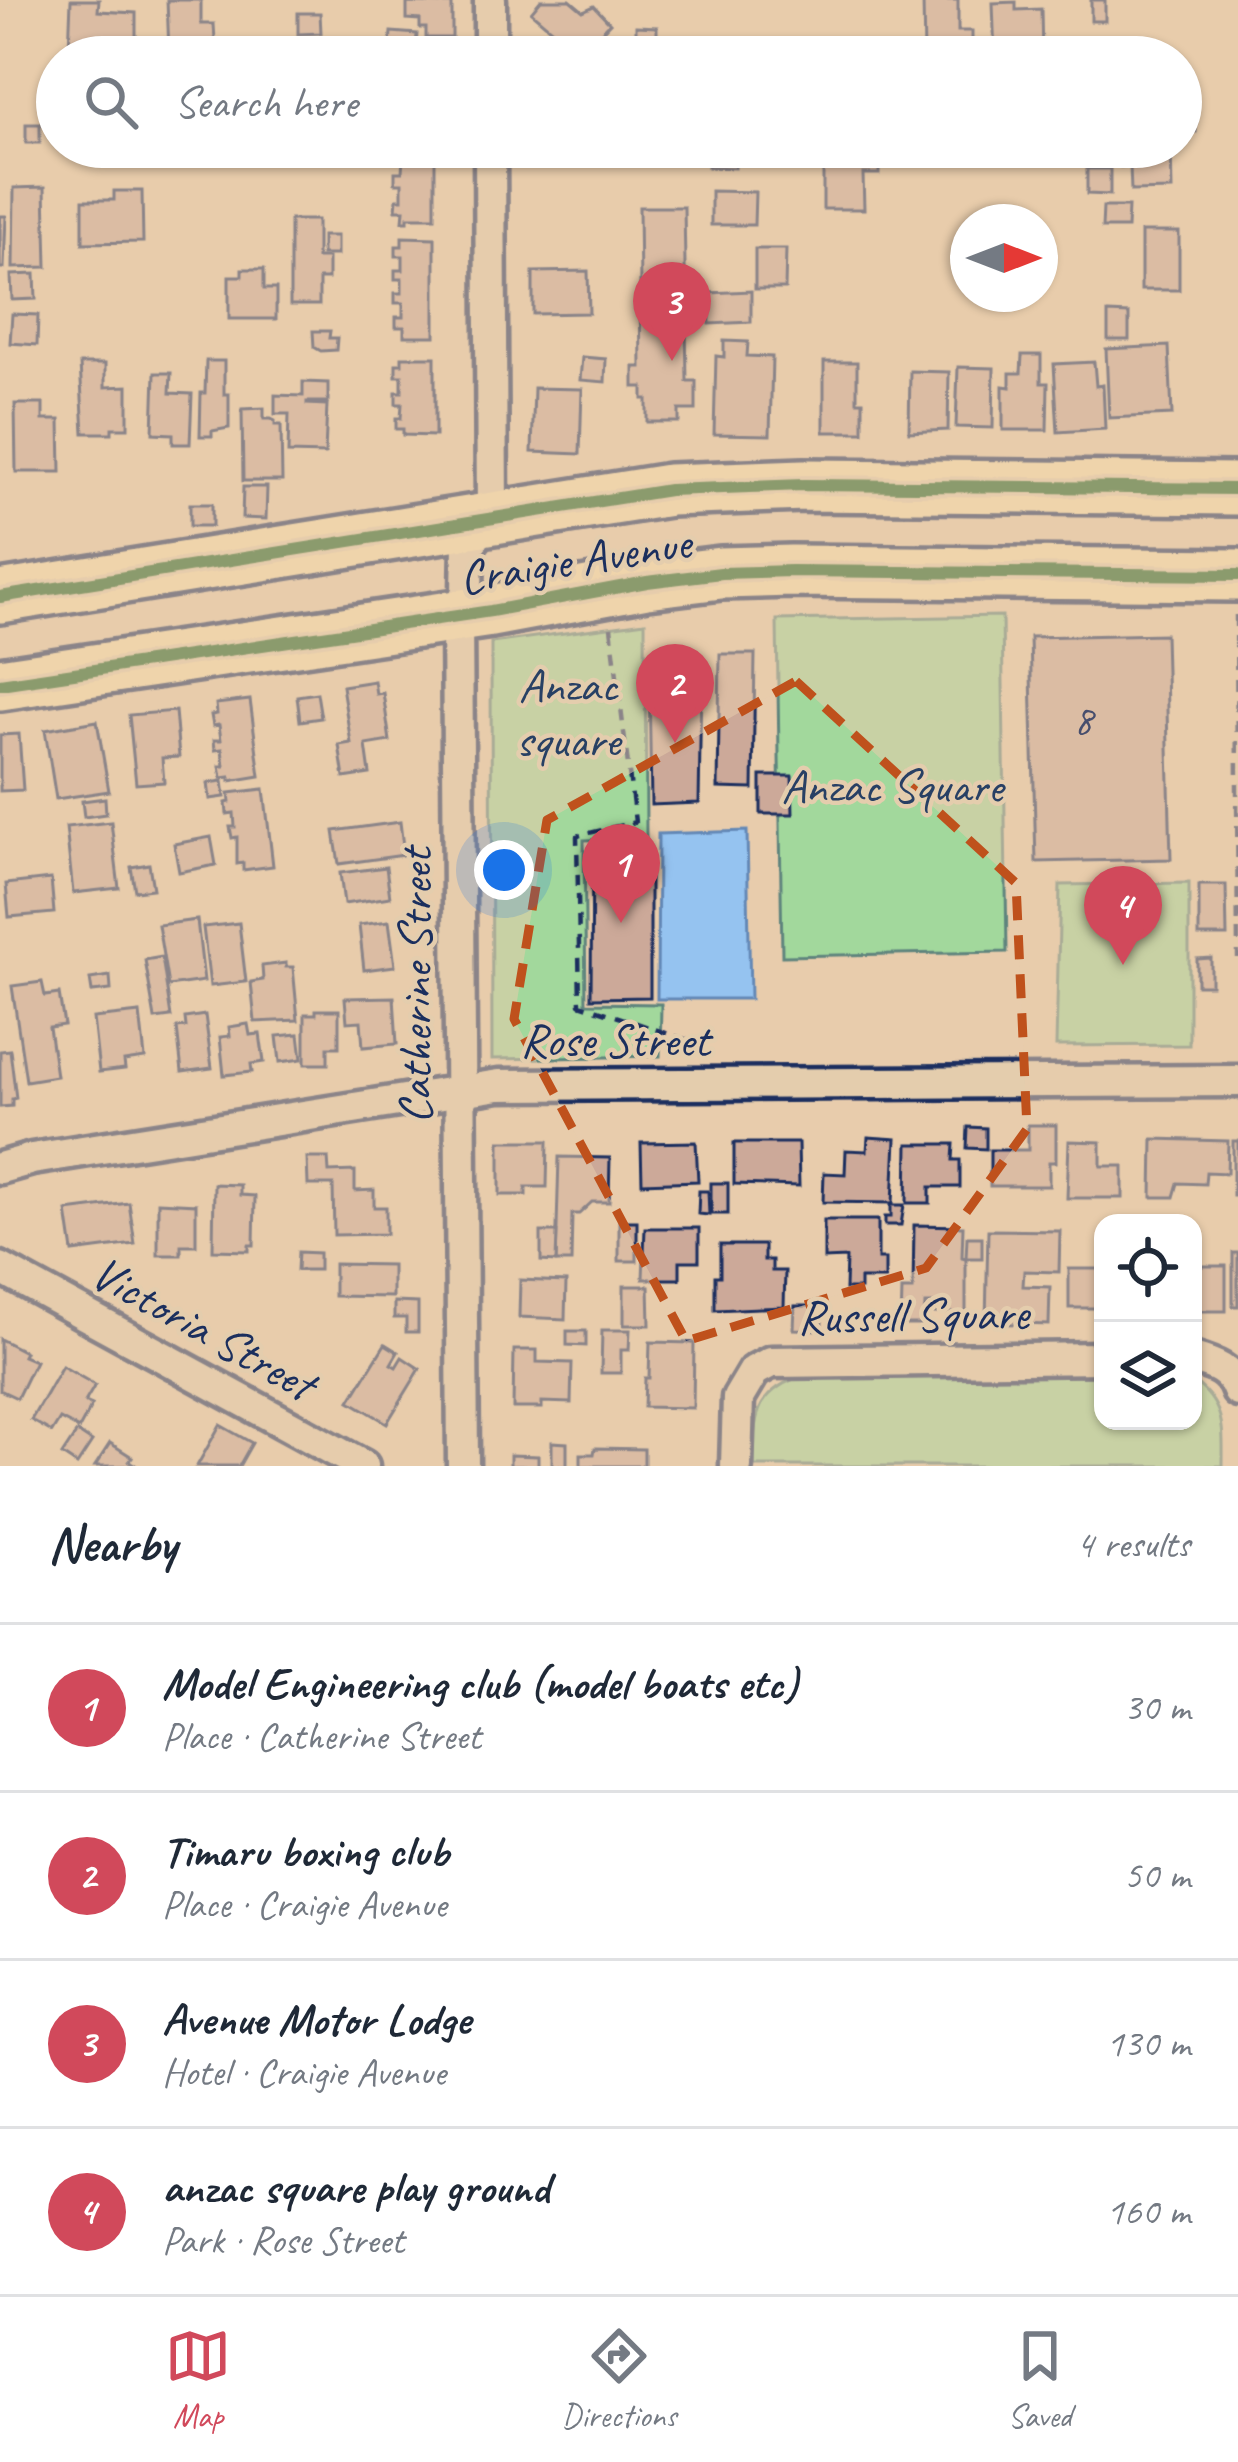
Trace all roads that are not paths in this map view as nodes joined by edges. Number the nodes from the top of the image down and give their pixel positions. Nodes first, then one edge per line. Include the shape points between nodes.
1 (490, 0) edge
2 (490, 36) edge
3 (490, 168) edge
4 (1238, 489) edge
5 (492, 516) junction
6 (1237, 589) edge
7 (0, 597) edge
8 (458, 615) junction
9 (0, 685) edge
10 (1238, 1081) edge
11 (460, 1092) junction
12 (0, 1168) edge
13 (0, 1268) edge
14 (1094, 1358) edge
15 (1202, 1361) edge
16 (1238, 1391) edge
17 (363, 1466) edge
18 (463, 1466) edge
19 (736, 1466) edge

1 - 2 street
3 - 5 street
4 - 5 highway, Craigie Avenue via 729,486
5 - 7 highway, Craigie Avenue
5 - 8 street, Catherine Street via 468,546
6 - 8 highway, Craigie Avenue via 721,573
8 - 9 highway, Craigie Avenue
8 - 11 street, Catherine Street
10 - 11 street, Rose Street via 499,1085
11 - 12 street, Rose Street
11 - 18 street, Catherine Street
13 - 17 street, Victoria Street
14 - 19 street, Russell Square via 771,1362 754,1371 739,1398
15 - 16 street via 1224,1369

